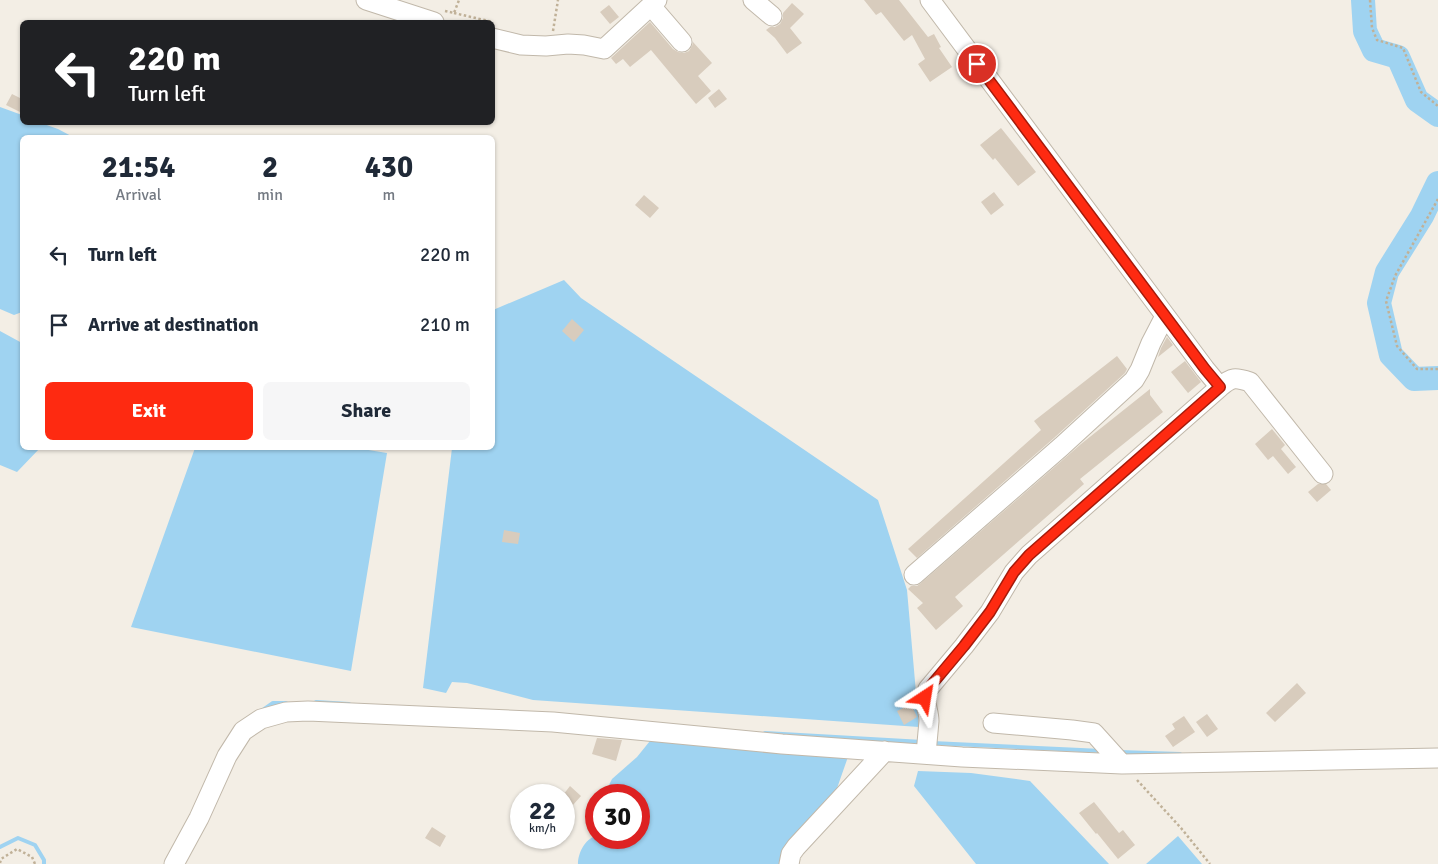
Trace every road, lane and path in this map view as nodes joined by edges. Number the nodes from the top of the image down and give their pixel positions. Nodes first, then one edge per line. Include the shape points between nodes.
1 (366, 0) edge
2 (558, 0) edge
3 (753, 0) edge
4 (930, 0) edge
5 (1370, 0) edge
6 (654, 3) edge
7 (454, 13) dead end
8 (772, 16) dead end
9 (428, 20) edge
10 (470, 20) edge
11 (496, 31) edge
12 (553, 35) dead end
13 (682, 42) dead end
14 (1438, 106) edge
15 (1438, 199) edge
16 (1165, 316) junction
17 (1438, 369) edge
18 (1220, 387) junction
19 (1323, 474) dead end
20 (914, 575) dead end
21 (993, 724) dead end
22 (927, 746) junction
23 (885, 751) junction
24 (1438, 758) edge
25 (1118, 759) junction
26 (0, 863) edge
27 (34, 864) edge
28 (174, 864) edge
29 (789, 864) edge
30 (1210, 864) edge

1 - 9 street
2 - 12 path
3 - 8 street
4 - 16 street
5 - 14 path via 1372,28 1377,40 1403,48 1421,92
6 - 11 street via 604,49 568,44 522,45
6 - 13 street
7 - 10 path
15 - 17 path via 1395,276 1386,301 1397,346 1417,369
16 - 18 street
16 - 20 street via 1134,380
18 - 19 street via 1230,379 1250,382
18 - 22 street via 1050,536 1014,572 990,612 928,689 925,698 929,719
21 - 25 street via 1094,733
22 - 23 street
22 - 25 street via 962,757
23 - 28 street via 553,722 286,712 261,719 243,731 227,756
23 - 29 street via 796,847
24 - 25 street
25 - 30 path
26 - 27 path via 1,859 18,850 32,857

